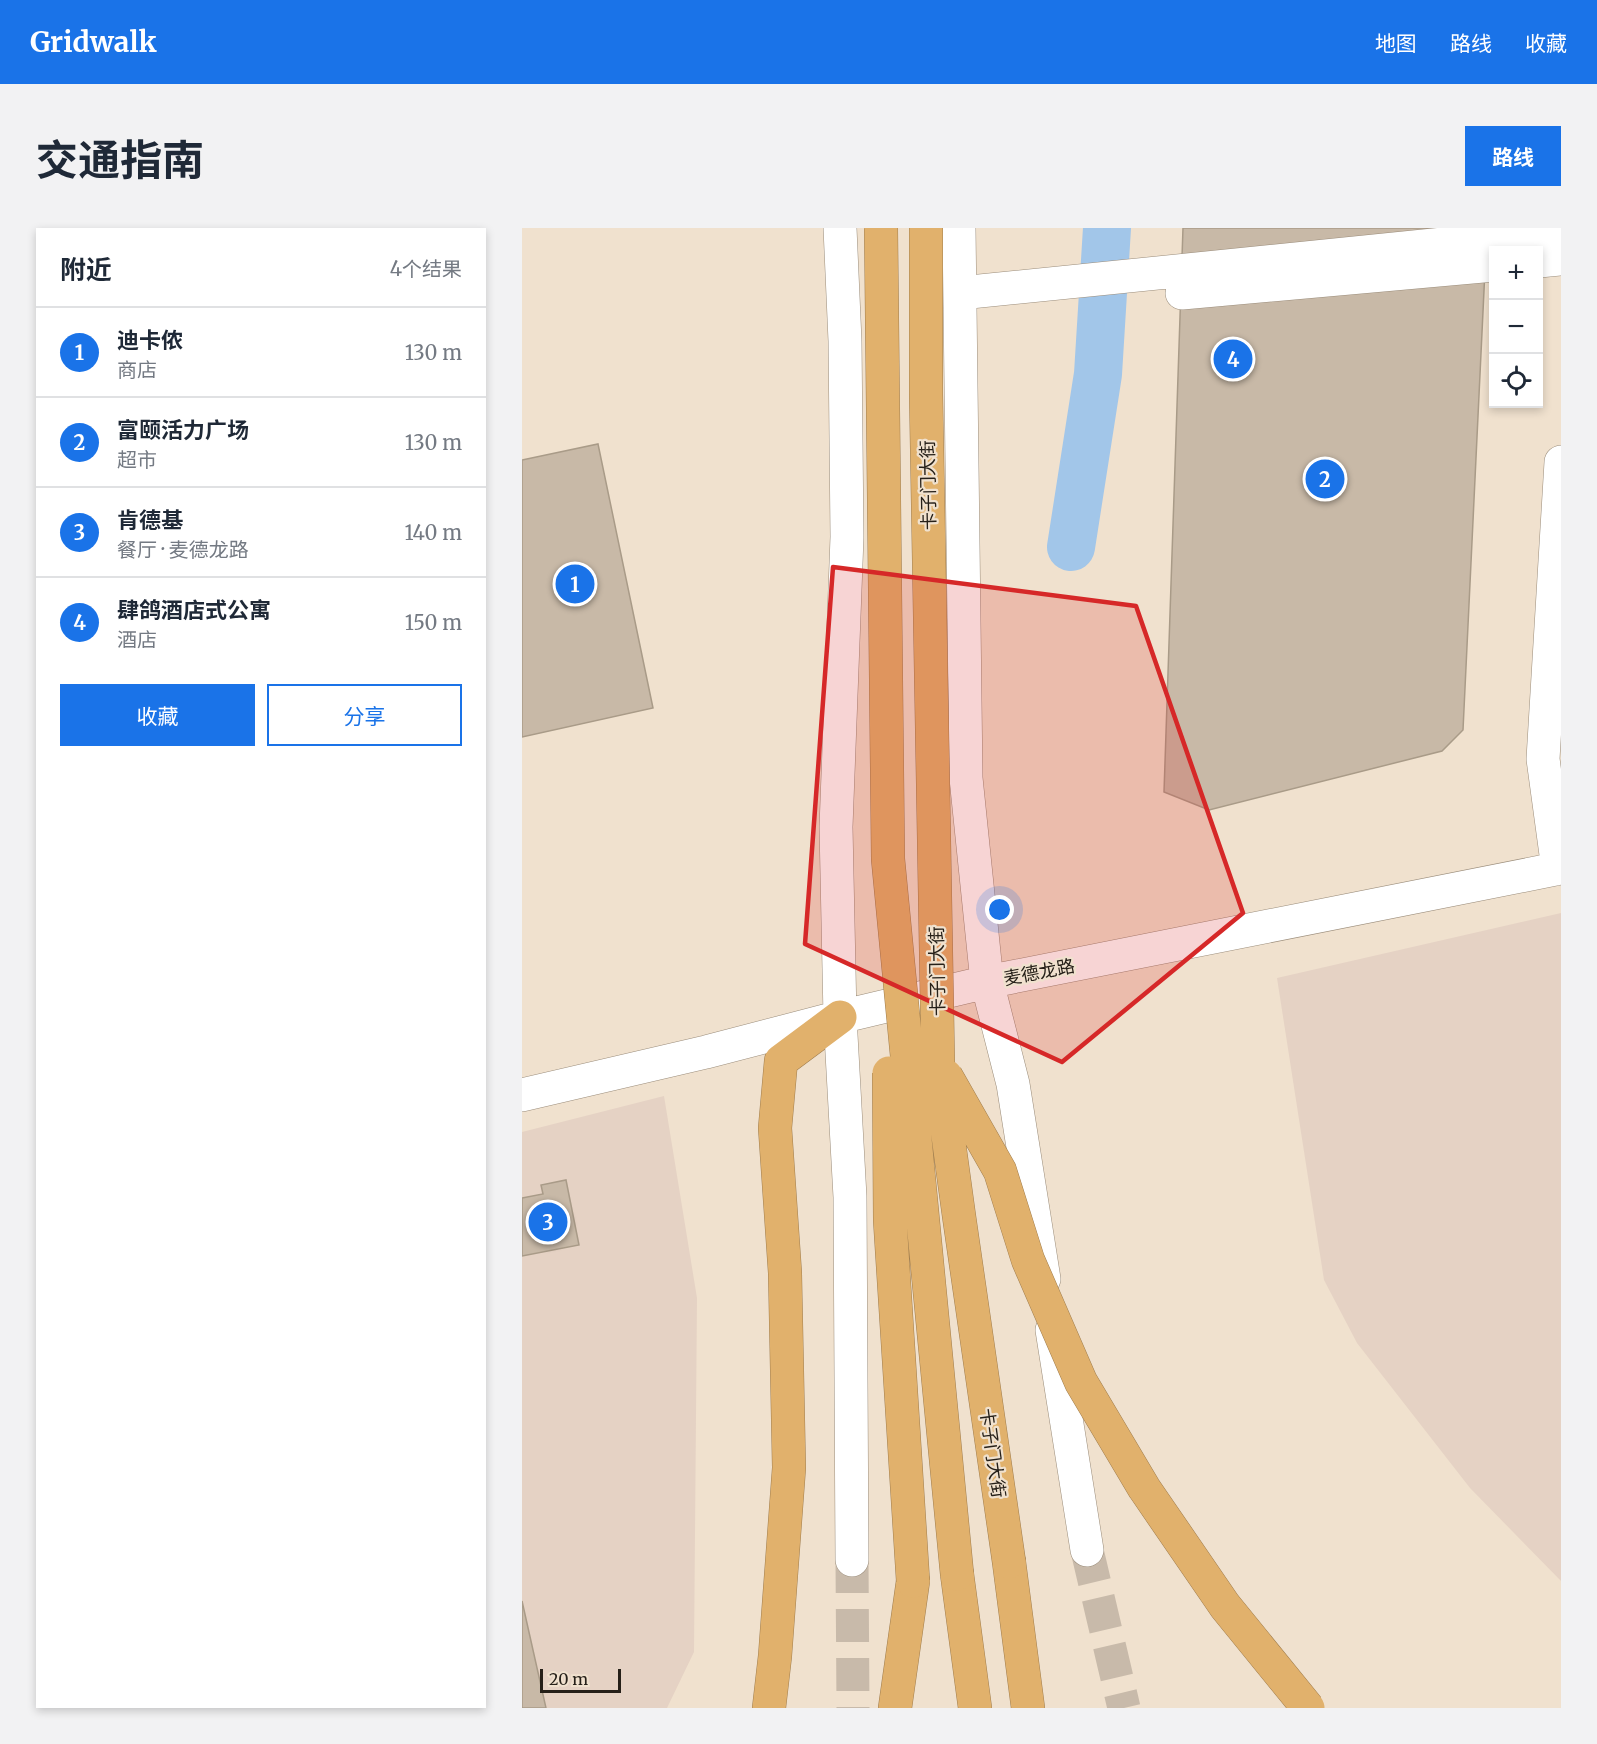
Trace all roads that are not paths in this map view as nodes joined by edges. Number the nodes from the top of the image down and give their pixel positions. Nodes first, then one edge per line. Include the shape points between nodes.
1 (840, 228) edge
2 (881, 228) edge
3 (926, 228) edge
4 (959, 228) edge
5 (1561, 232) edge
6 (1561, 259) edge
7 (1543, 261) edge
8 (1489, 265) edge
9 (1011, 298) junction
10 (960, 303) junction
11 (1561, 462) edge
12 (888, 858) junction
13 (1560, 869) edge
14 (987, 982) junction
15 (840, 1017) junction
16 (938, 1063) junction
17 (522, 1095) edge
18 (1088, 1550) tunnel mouth
19 (852, 1560) tunnel mouth
20 (1240, 1624) junction
21 (769, 1708) edge
22 (895, 1708) edge
23 (975, 1708) edge
24 (1028, 1708) edge
25 (1308, 1708) edge
26 (1323, 1708) edge

1 - 15 street via 847,537 836,827
2 - 12 highway, 卡子门大街, bridge
3 - 16 highway, 卡子门大街, bridge
4 - 10 street, 卡子门大街
5 - 9 street via 1201,268
6 - 7 street
8 - 9 street via 1226,289
9 - 10 street
10 - 14 street, 卡子门大街 via 966,778
11 - 13 street via 1543,759
12 - 22 highway, bridge via 890,1220 913,1581
12 - 23 highway, 卡子门大街, bridge via 957,1574
13 - 14 street, 麦德龙路
14 - 15 street, 麦德龙路
14 - 18 street, 卡子门大街 via 1013,1084
15 - 17 street, 麦德龙路
15 - 19 street via 850,1197
15 - 21 highway via 781,1060 775,1128 785,1273 789,1468
16 - 20 highway, bridge via 1000,1171 1028,1260 1081,1382 1144,1488
16 - 24 highway, 卡子门大街, bridge
20 - 25 highway, bridge
20 - 26 highway, bridge

